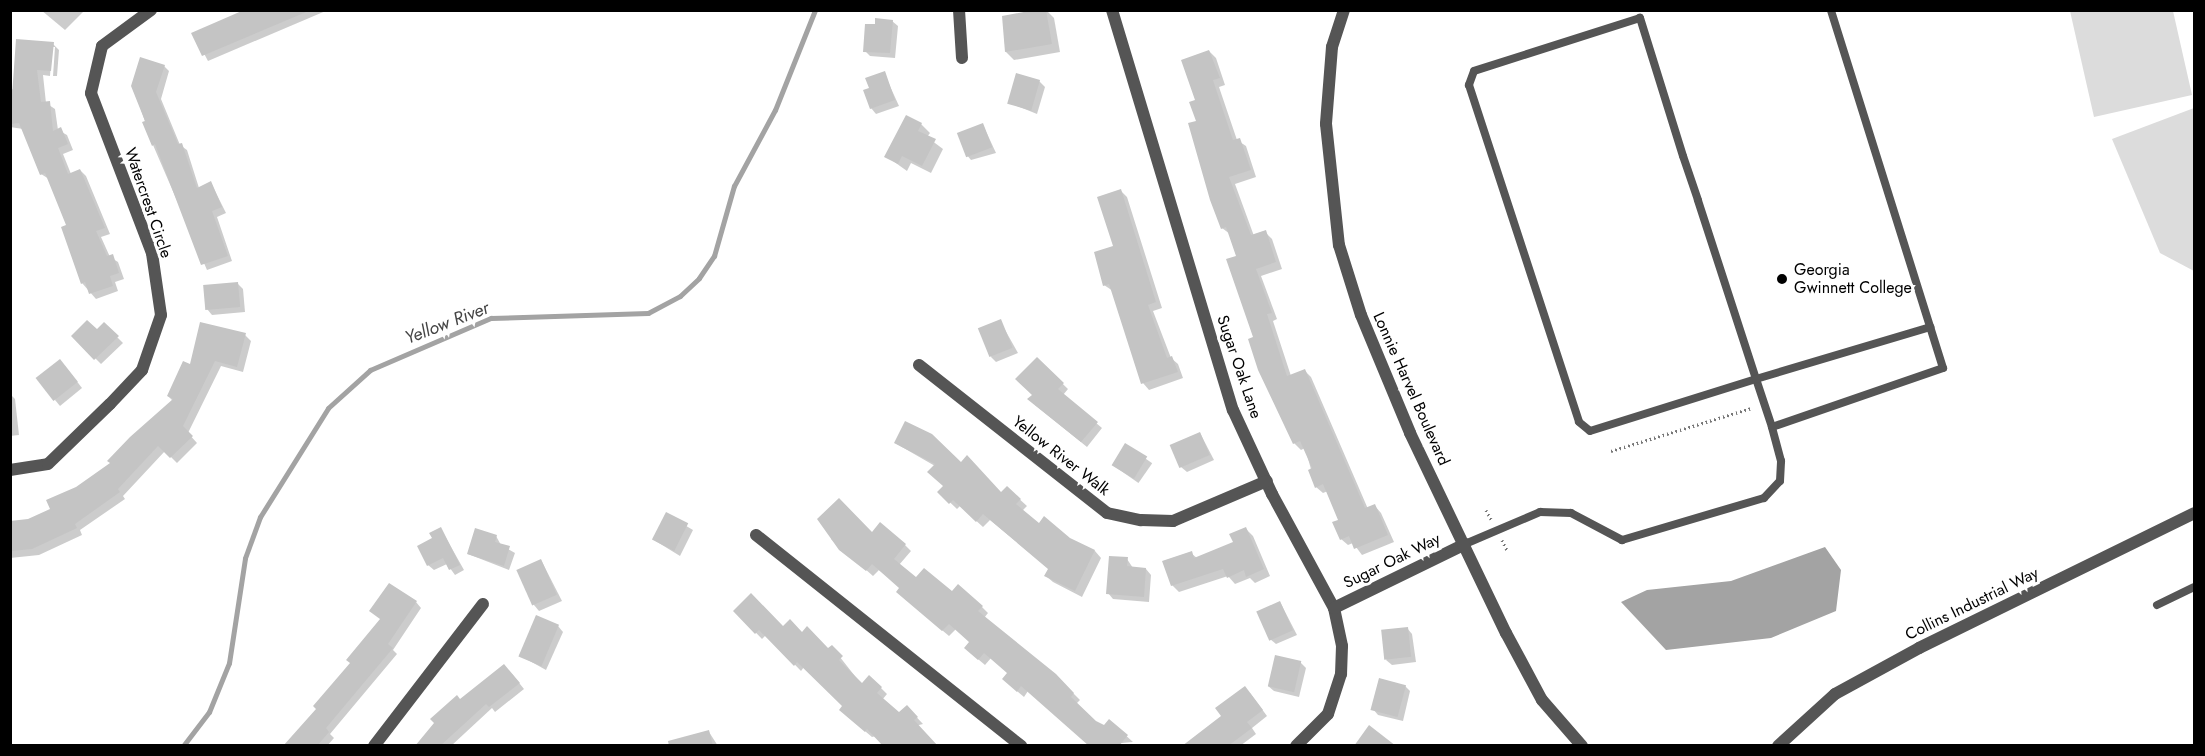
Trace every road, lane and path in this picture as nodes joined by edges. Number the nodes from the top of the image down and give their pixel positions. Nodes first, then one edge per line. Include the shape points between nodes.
1 (152, 10) edge
2 (959, 10) edge
3 (1112, 10) edge
4 (1344, 10) edge
5 (1831, 10) edge
6 (962, 58) dead end
7 (1930, 327) junction
8 (919, 365) dead end
9 (1756, 379) junction
10 (1755, 419) dead end
11 (1772, 427) junction
12 (1611, 451) dead end
13 (10, 470) edge
14 (1267, 481) junction
15 (2194, 513) edge
16 (756, 536) dead end
17 (1465, 544) junction
18 (2194, 587) edge
19 (483, 604) dead end
20 (2157, 605) dead end
21 (1334, 608) junction
22 (374, 746) edge
23 (1021, 746) edge
24 (1296, 746) edge
25 (1582, 746) edge
26 (1778, 746) edge

1 - 13 street, Watercrest Circle via 102,46 91,93 152,253 161,315 142,370 110,404 48,464
2 - 6 street
3 - 14 street, Sugar Oak Lane via 1233,410
4 - 17 street, Lonnie Harvel Boulevard via 1332,47 1326,124 1339,245 1379,364
5 - 7 lane
7 - 9 lane
7 - 11 lane via 1943,368
8 - 14 street, Yellow River Walk via 1107,513 1173,521
9 - 9 lane via 1640,18 1474,71 1469,85 1579,422 1590,431
9 - 11 lane
10 - 12 path via 1752,408
11 - 17 lane via 1782,461 1780,481 1764,498 1622,540 1571,513 1540,512
14 - 21 street, Sugar Oak Lane
15 - 26 street, Collins Industrial Way via 1835,694
16 - 23 street
17 - 21 street, Sugar Oak Way
17 - 25 street, Lonnie Harvel Boulevard via 1542,700
18 - 20 lane
19 - 22 street
21 - 24 street, Sugar Oak Lane via 1342,646 1341,674 1328,714

